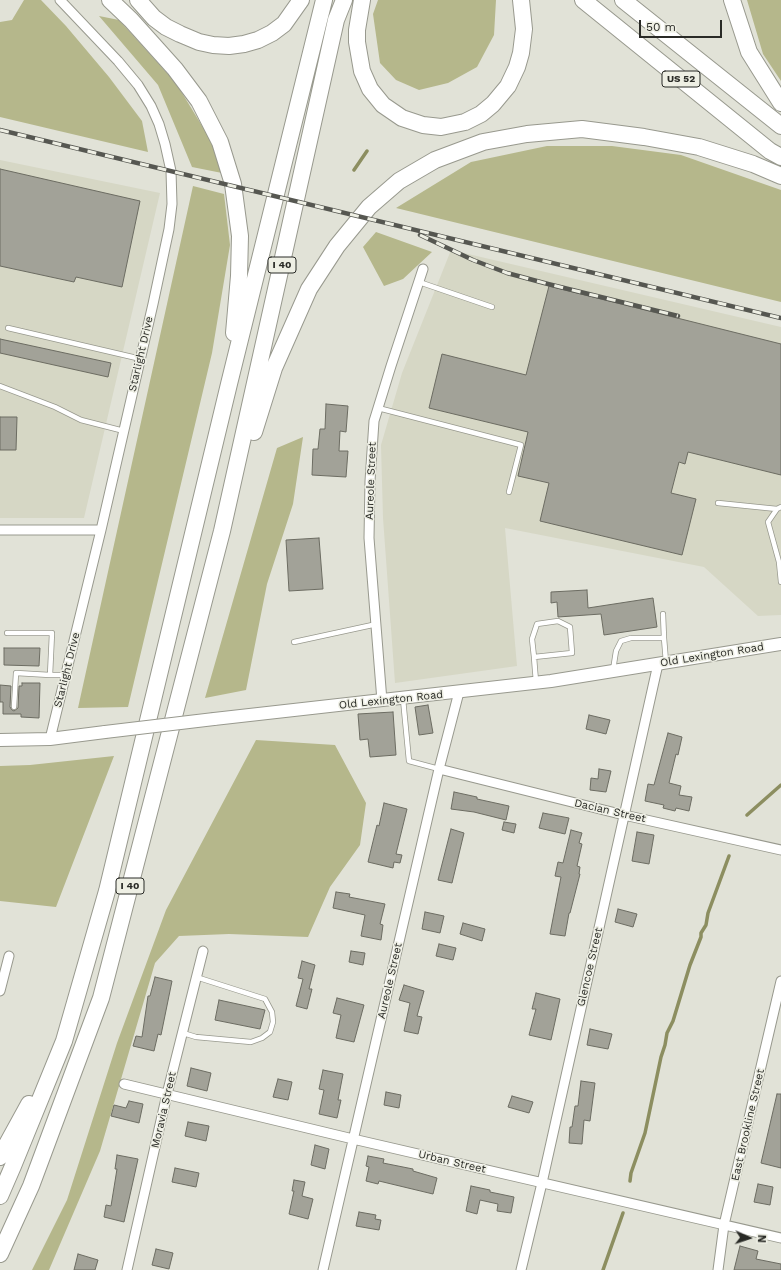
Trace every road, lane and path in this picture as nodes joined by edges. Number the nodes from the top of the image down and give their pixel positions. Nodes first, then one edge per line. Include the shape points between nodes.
1 (60, 0) edge
2 (110, 0) edge
3 (138, 0) edge
4 (301, 0) edge
5 (324, 0) edge
6 (344, 0) edge
7 (362, 0) edge
8 (521, 0) edge
9 (583, 0) edge
10 (623, 0) edge
11 (732, 0) edge
12 (781, 104) edge
13 (781, 126) edge
14 (781, 157) edge
15 (781, 176) edge
16 (423, 269) dead end
17 (419, 282) junction
18 (492, 307) dead end
19 (8, 328) dead end
20 (140, 358) junction
21 (229, 384) junction
22 (0, 386) edge
23 (378, 408) junction
24 (124, 431) junction
25 (509, 492) dead end
26 (718, 503) dead end
27 (779, 508) edge
28 (0, 530) edge
29 (101, 530) junction
30 (222, 531) junction
31 (781, 582) edge
32 (662, 614) dead end
33 (377, 624) junction
34 (8, 632) dead end
35 (664, 638) junction
36 (294, 642) dead end
37 (781, 644) edge
38 (534, 657) junction
39 (662, 663) junction
40 (612, 671) junction
41 (50, 675) junction
42 (66, 676) junction
43 (536, 683) junction
44 (459, 692) junction
45 (403, 698) junction
46 (382, 701) junction
47 (14, 707) dead end
48 (50, 739) junction
49 (0, 740) edge
50 (439, 770) junction
51 (624, 815) junction
52 (781, 850) edge
53 (203, 951) dead end
54 (9, 956) dead end
55 (196, 977) junction
56 (781, 981) edge
57 (0, 991) edge
58 (182, 1033) junction
59 (64, 1041) junction
60 (124, 1084) dead end
61 (168, 1094) junction
62 (353, 1139) junction
63 (0, 1157) edge
64 (542, 1183) junction
65 (0, 1196) edge
66 (724, 1225) junction
67 (10, 1233) junction
68 (781, 1238) edge
69 (0, 1254) edge
70 (0, 1266) edge
71 (128, 1270) edge
72 (323, 1270) edge
73 (521, 1270) edge
74 (718, 1270) edge

1 - 20 street, Starlight Drive via 138,85 151,106 165,144 171,171 172,204
2 - 21 highway via 176,69 199,101 220,142 234,184 240,236
3 - 4 highway via 166,27 199,42 229,46 258,40 272,33 284,24
5 - 21 highway, I 40
6 - 30 highway, I 40 via 336,20
7 - 8 highway via 357,42 362,71 370,88 383,105 402,118 423,125 441,127 465,122 481,114 508,86 521,53 524,29
9 - 14 highway, US 52 via 770,151
10 - 13 highway, US 52
11 - 12 highway via 749,52
15 - 30 highway via 699,147 582,129 527,134 483,142 435,160 399,181 369,207 336,246 309,289 274,368
16 - 17 street, Aureole Street
17 - 18 lane
17 - 23 street, Aureole Street
19 - 20 lane
20 - 24 street, Starlight Drive
21 - 59 highway, I 40 via 107,892
22 - 24 lane via 81,420
23 - 25 lane via 521,445
23 - 33 street, Aureole Street via 374,421 369,538
24 - 29 street, Starlight Drive
26 - 27 lane
27 - 31 lane via 768,522 779,562
28 - 29 street
29 - 42 street, Starlight Drive
30 - 67 highway, I 40 via 101,998 31,1186
32 - 35 lane
33 - 36 lane
33 - 46 street, Aureole Street
34 - 41 lane via 52,633
35 - 39 lane
35 - 40 lane via 631,638 621,642 616,651
37 - 39 main road, Old Lexington Road
38 - 38 lane via 532,639 537,624 558,621 570,627 572,653
38 - 43 lane
39 - 40 main road, Old Lexington Road
39 - 51 street, Glencoe Street
40 - 43 main road, Old Lexington Road
41 - 42 lane
41 - 47 lane via 16,673
42 - 48 street, Starlight Drive
43 - 44 main road, Old Lexington Road
44 - 45 main road, Old Lexington Road
44 - 50 street, Aureole Street
45 - 46 main road, Old Lexington Road
45 - 50 lane via 409,761
46 - 48 main road, Old Lexington Road, bridge
48 - 49 main road, Old Lexington Road
50 - 51 street, Dacian Street
50 - 62 street, Aureole Street
51 - 52 street, Dacian Street
51 - 64 street, Glencoe Street
53 - 55 street, Moravia Street
54 - 57 street
55 - 58 street, Moravia Street
55 - 58 lane via 264,999 272,1012 273,1022 270,1032 251,1042
56 - 66 street, East Brookline Street
58 - 61 street, Moravia Street
59 - 63 highway
59 - 65 highway, I 40
60 - 61 street, Urban Street
61 - 62 street, Urban Street
61 - 71 street, Moravia Street
62 - 64 street, Urban Street
62 - 72 street, Aureole Street
64 - 66 street, Urban Street
64 - 73 street, Glencoe Street
66 - 68 street, Urban Street
66 - 74 street, East Brookline Street
67 - 69 highway, I 40
67 - 70 highway

